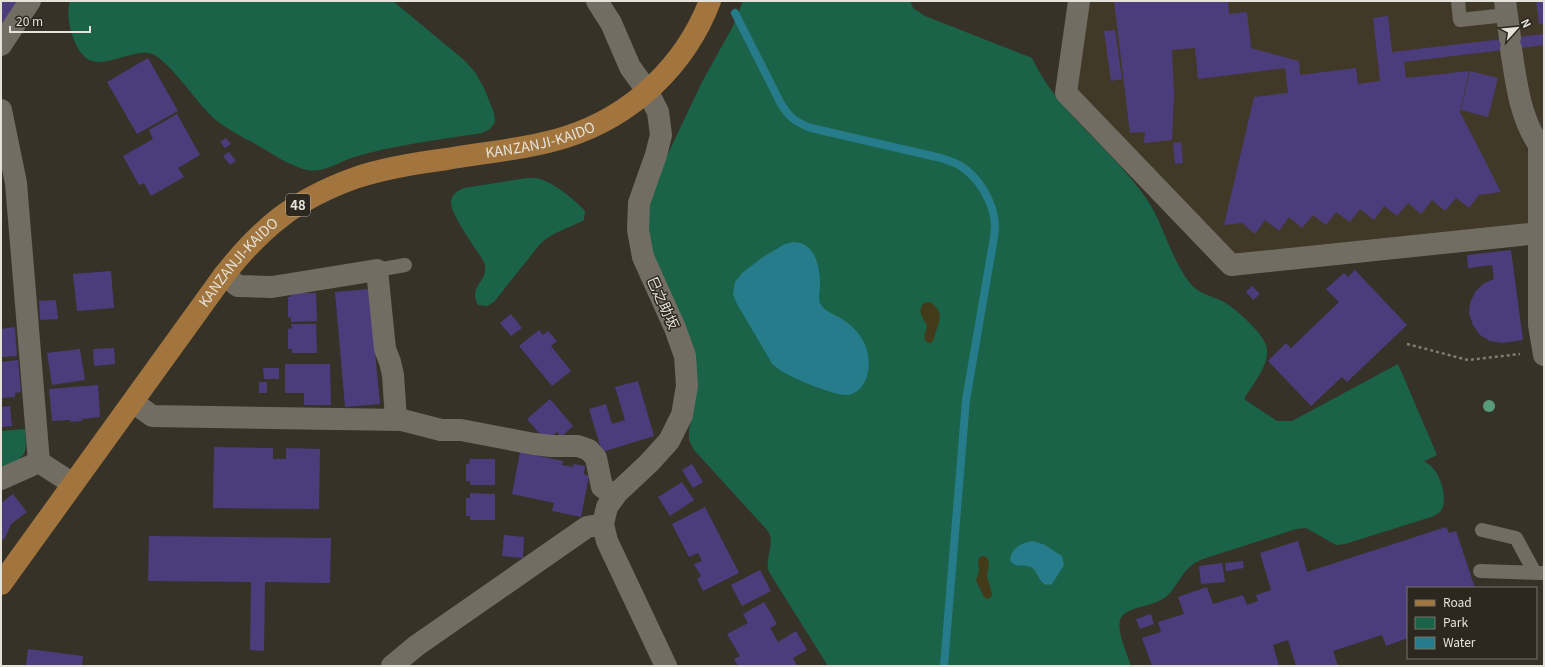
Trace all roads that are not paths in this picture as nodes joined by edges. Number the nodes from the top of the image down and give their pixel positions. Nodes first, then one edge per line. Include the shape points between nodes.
1 (30, 1) edge
2 (597, 1) edge
3 (710, 1) edge
4 (1079, 1) edge
5 (1458, 1) edge
6 (1506, 8) edge
7 (1, 45) edge
8 (648, 92) junction
9 (1, 110) edge
10 (1542, 145) edge
11 (1539, 233) junction
12 (405, 265) dead end
13 (377, 270) junction
14 (224, 275) junction
15 (1544, 353) edge
16 (133, 402) junction
17 (396, 419) junction
18 (39, 462) junction
19 (1, 479) edge
20 (73, 484) junction
21 (615, 496) junction
22 (603, 524) junction
23 (1482, 530) dead end
24 (1480, 571) dead end
25 (1539, 573) edge
26 (1, 584) edge
27 (392, 666) edge
28 (666, 666) edge

1 - 7 street
2 - 8 street, 巳之助坂 via 611,23 630,67
3 - 8 main road, KANZANJI-KAIDO / 48 via 705,16 688,45
4 - 11 street via 1066,93 1231,265
5 - 6 lane via 1460,20
6 - 10 street via 1510,43 1526,122 1531,134
8 - 14 main road, KANZANJI-KAIDO / 48 via 615,115 591,128 565,137 538,144 411,164 331,187 306,200 262,232
8 - 21 street, 巳之助坂 via 658,112 660,135 656,156 639,202 638,230 643,257 685,356 687,386 682,415 669,441
9 - 18 street via 16,183
10 - 11 street
11 - 15 street via 1539,325
12 - 13 lane
13 - 14 street via 272,286 238,286
13 - 17 street via 385,349 393,375
14 - 16 main road, KANZANJI-KAIDO / 48
16 - 17 street via 152,416
16 - 20 main road, KANZANJI-KAIDO / 48
17 - 21 street via 441,430 461,430 534,444 578,446 589,450 596,458 602,487
18 - 19 street
18 - 20 street
20 - 26 main road, KANZANJI-KAIDO / 48
21 - 22 street, 巳之助坂 via 607,507
22 - 27 street via 587,527 416,646
22 - 28 street via 608,541
23 - 25 lane via 1516,538
24 - 25 lane

